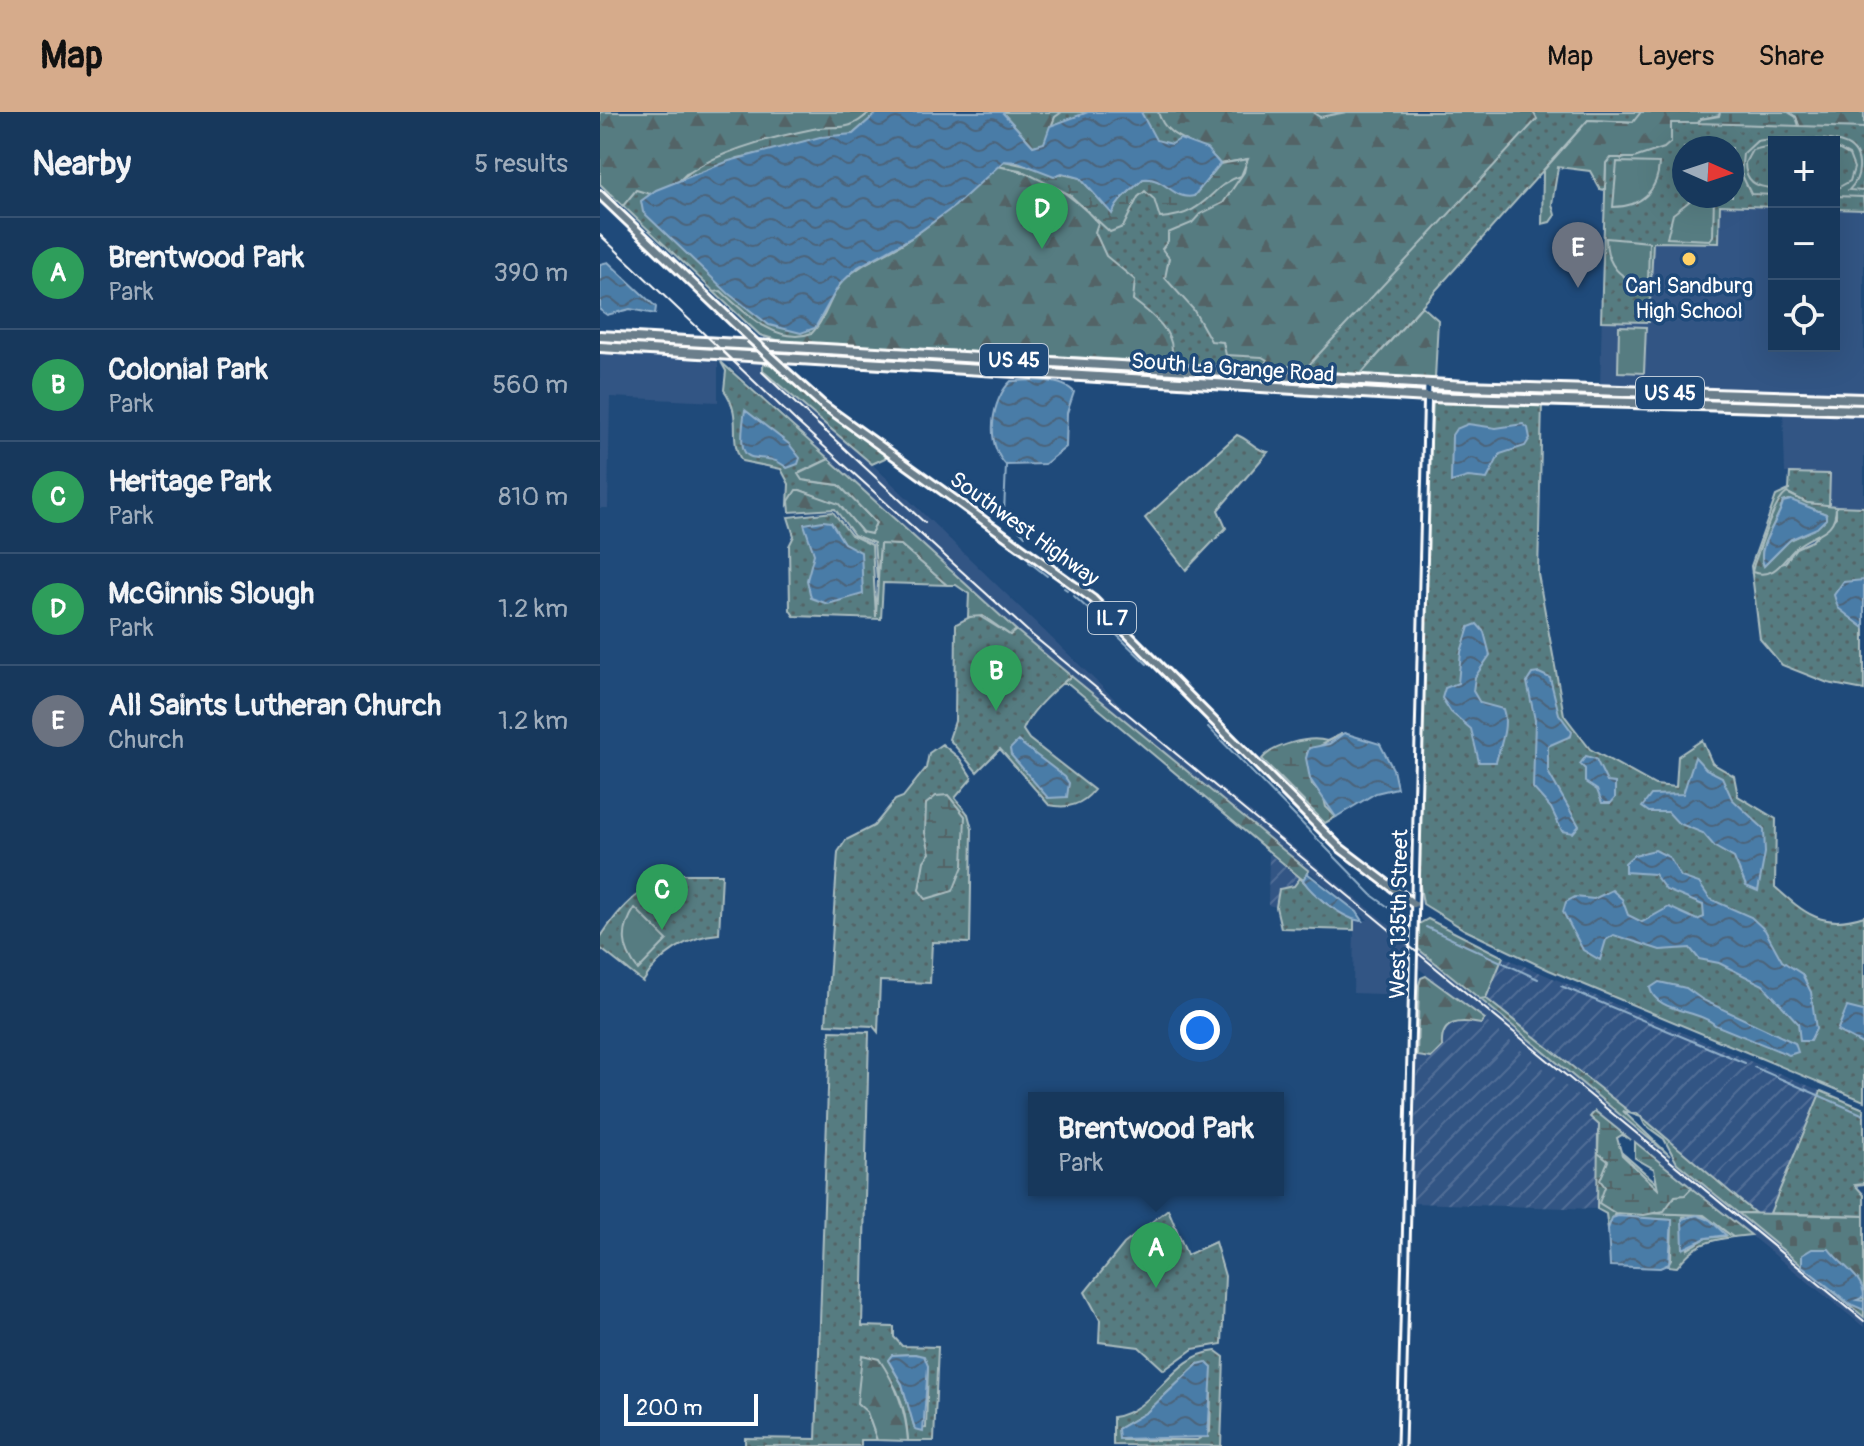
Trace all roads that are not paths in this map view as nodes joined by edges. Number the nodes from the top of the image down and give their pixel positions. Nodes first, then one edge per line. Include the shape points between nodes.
1 (600, 195) edge
2 (600, 336) edge
3 (600, 347) edge
4 (1428, 383) junction
5 (1428, 397) junction
6 (1864, 399) edge
7 (1864, 410) edge
8 (1414, 904) junction
9 (1401, 1446) edge

1 - 8 main road, Southwest Highway / IL 7, bridge via 822,404 1093,599 1339,847
2 - 4 highway, South La Grange Road / US 45
3 - 5 highway, South La Grange Road / US 45
4 - 5 street, West 135th Street
4 - 6 highway, South La Grange Road / US 45
5 - 7 highway, South La Grange Road / US 45
5 - 8 street, West 135th Street
8 - 9 street, West 135th Street

